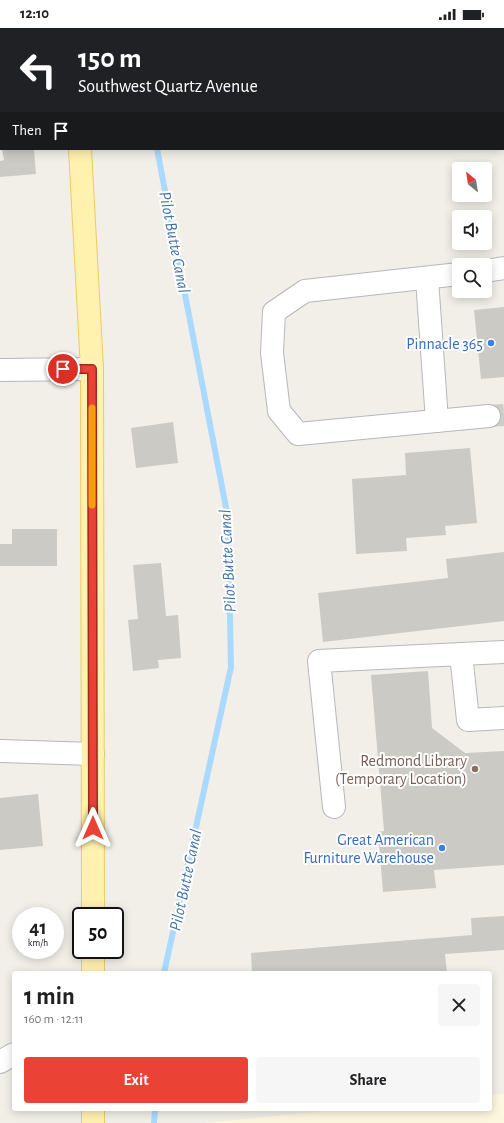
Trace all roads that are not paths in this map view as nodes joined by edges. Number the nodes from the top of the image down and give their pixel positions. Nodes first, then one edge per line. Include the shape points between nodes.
1 (80, 150) edge
2 (504, 268) edge
3 (492, 270) edge
4 (452, 275) edge
5 (427, 279) junction
6 (92, 369) junction
7 (0, 370) edge
8 (489, 416) tunnel mouth
9 (437, 421) junction
10 (504, 652) edge
11 (461, 654) junction
12 (504, 718) edge
13 (0, 751) edge
14 (93, 754) junction
15 (334, 807) dead end
16 (93, 907) edge
17 (93, 959) edge
18 (93, 971) edge
19 (12, 1055) edge
20 (0, 1062) edge
21 (93, 1111) edge
22 (93, 1123) edge

1 - 6 main road
2 - 3 street
4 - 5 street
5 - 9 street
5 - 9 street via 305,291 274,312 272,353 279,411 298,434
6 - 7 street
6 - 14 main road
8 - 9 street
10 - 11 street
11 - 12 street via 468,720
11 - 15 street via 319,661
13 - 14 street
14 - 16 main road
17 - 18 main road
19 - 20 street
21 - 22 main road

